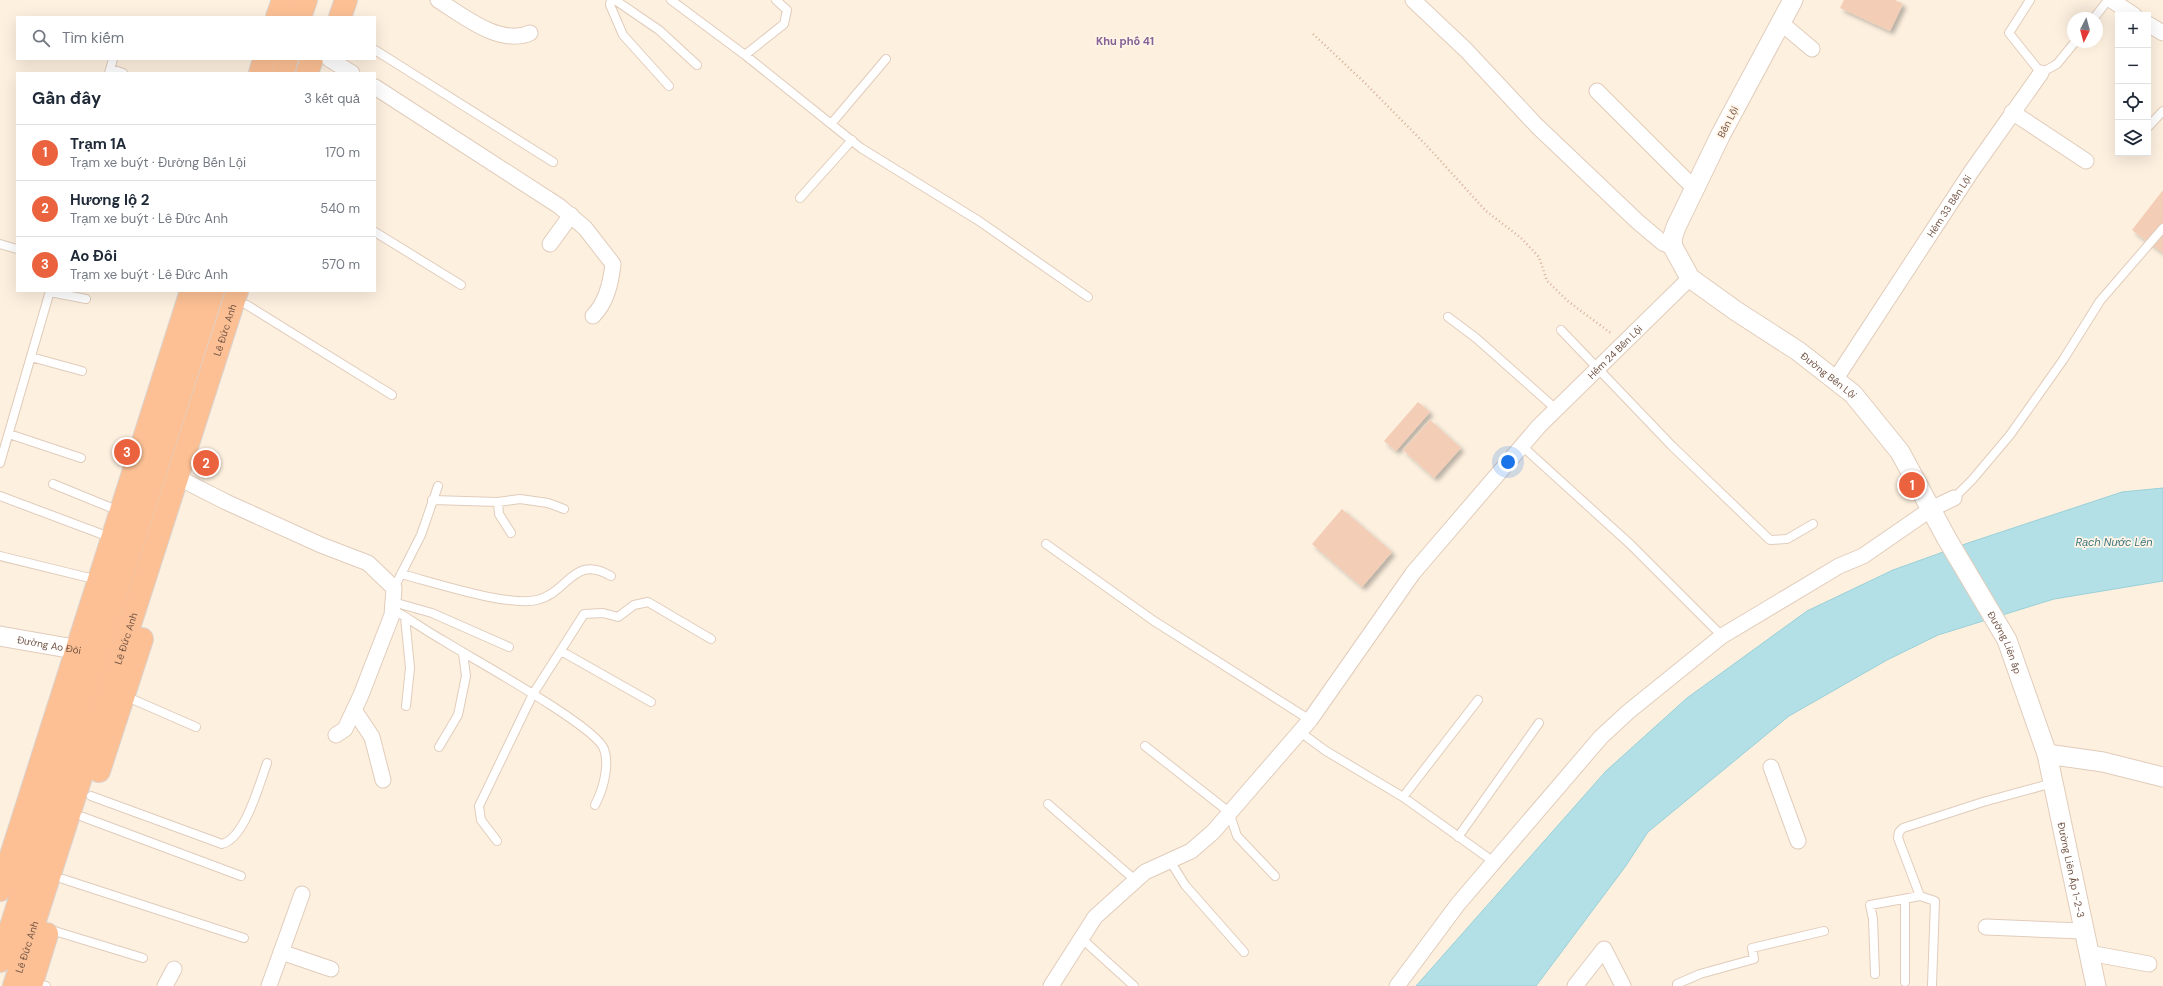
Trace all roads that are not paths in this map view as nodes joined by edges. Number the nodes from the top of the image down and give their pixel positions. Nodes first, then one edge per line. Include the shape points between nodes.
1 (283, 0) edge
2 (306, 0) edge
3 (331, 0) edge
4 (346, 0) edge
5 (438, 0) edge
6 (611, 0) edge
7 (615, 0) edge
8 (671, 0) edge
9 (776, 0) edge
10 (1414, 0) edge
11 (1793, 0) edge
12 (2030, 0) edge
13 (2109, 0) edge
14 (2099, 12) edge
15 (2129, 12) edge
16 (277, 16) edge
17 (300, 16) edge
18 (325, 16) edge
19 (340, 16) edge
20 (1780, 22) junction
21 (530, 34) dead end
22 (2070, 48) edge
23 (1812, 49) dead end
24 (376, 51) edge
25 (745, 55) junction
26 (886, 59) dead end
27 (113, 60) edge
28 (264, 60) edge
29 (287, 60) edge
30 (312, 60) edge
31 (328, 60) edge
32 (330, 60) edge
33 (697, 65) dead end
34 (110, 71) edge
35 (260, 72) edge
36 (283, 72) edge
37 (307, 72) edge
38 (322, 72) edge
39 (350, 72) edge
40 (2041, 73) junction
41 (669, 86) dead end
42 (376, 89) edge
43 (1597, 91) dead end
44 (2163, 111) edge
45 (2012, 112) junction
46 (831, 124) junction
47 (2151, 124) edge
48 (852, 140) junction
49 (2086, 161) dead end
50 (553, 162) dead end
51 (1695, 189) junction
52 (800, 198) dead end
53 (570, 215) junction
54 (2163, 228) edge
55 (376, 233) edge
56 (0, 244) edge
57 (550, 244) dead end
58 (1673, 247) junction
59 (16, 249) edge
60 (1690, 278) junction
61 (461, 286) dead end
62 (50, 292) edge
63 (191, 292) edge
64 (213, 292) edge
65 (246, 296) edge
66 (1088, 297) dead end
67 (86, 299) dead end
68 (593, 316) dead end
69 (1448, 317) dead end
70 (1561, 330) dead end
71 (31, 357) junction
72 (1598, 368) junction
73 (82, 370) dead end
74 (1835, 380) junction
75 (392, 395) dead end
76 (1556, 409) junction
77 (9, 434) junction
78 (1522, 446) junction
79 (81, 458) dead end
80 (0, 463) edge
81 (184, 480) junction
82 (53, 484) dead end
83 (438, 486) dead end
84 (0, 496) edge
85 (1954, 498) joint
86 (432, 500) junction
87 (498, 502) junction
88 (564, 509) dead end
89 (1931, 509) junction
90 (122, 512) junction
91 (1813, 524) dead end
92 (511, 533) dead end
93 (112, 538) junction
94 (1947, 539) joint
95 (1046, 544) dead end
96 (0, 556) edge
97 (401, 574) junction
98 (611, 576) dead end
99 (99, 580) junction
100 (393, 600) junction
101 (405, 617) junction
102 (0, 636) edge
103 (1722, 636) junction
104 (710, 639) dead end
105 (509, 647) dead end
106 (77, 650) junction
107 (561, 651) junction
108 (463, 653) junction
109 (98, 654) junction
110 (533, 694) junction
111 (124, 695) junction
112 (1478, 700) dead end
113 (651, 702) dead end
114 (406, 706) dead end
115 (354, 710) junction
116 (1310, 720) junction
117 (1539, 723) dead end
118 (196, 727) dead end
119 (1300, 732) junction
120 (336, 735) dead end
121 (1145, 746) dead end
122 (439, 747) dead end
123 (2047, 754) junction
124 (267, 763) dead end
125 (1771, 767) dead end
126 (2163, 778) edge
127 (383, 780) dead end
128 (2053, 783) junction
129 (91, 796) junction
130 (1403, 798) junction
131 (1048, 804) dead end
132 (596, 805) dead end
133 (1229, 812) junction
134 (83, 817) junction
135 (1458, 837) junction
136 (497, 841) dead end
137 (1798, 841) dead end
138 (1170, 861) junction
139 (1494, 862) junction
140 (241, 876) dead end
141 (1275, 876) dead end
142 (64, 879) junction
143 (1136, 880) junction
144 (0, 890) edge
145 (302, 894) dead end
146 (1920, 896) junction
147 (1906, 899) junction
148 (1986, 927) dead end
149 (48, 929) junction
150 (1824, 931) dead end
151 (2082, 931) junction
152 (244, 938) dead end
153 (1081, 938) junction
154 (281, 952) junction
155 (1244, 952) dead end
156 (2089, 954) junction
157 (143, 958) dead end
158 (0, 961) edge
159 (2149, 964) dead end
160 (174, 969) dead end
161 (331, 970) dead end
162 (1875, 974) dead end
163 (1905, 982) dead end
164 (31, 985) edge
165 (1932, 985) edge
166 (166, 986) edge
167 (269, 986) edge
168 (1051, 986) edge
169 (1134, 986) edge
170 (1397, 986) edge
171 (1575, 986) edge
172 (1623, 986) edge
173 (1678, 986) edge
174 (2096, 986) edge

1 - 16 highway
2 - 17 highway
3 - 18 highway
4 - 19 highway
5 - 21 street via 495,32 520,38
6 - 41 lane via 610,5 623,35
7 - 33 lane via 658,30
8 - 25 lane
9 - 25 lane via 787,10 784,24
10 - 58 street via 1466,50 1537,126 1638,222 1663,243
11 - 20 street, Bến Lội
12 - 40 lane via 2009,34
13 - 14 lane
13 - 15 street
20 - 23 street
20 - 51 street, Bến Lội
22 - 40 lane, Hẻm 33 Bến Lội via 2057,64
24 - 50 lane
25 - 46 lane
26 - 46 lane
27 - 34 lane
28 - 35 highway
29 - 36 highway
30 - 37 highway
31 - 38 highway
32 - 39 street
40 - 45 street, Hẻm 33 Bến Lội
42 - 53 street
43 - 51 street
44 - 47 lane
45 - 49 street
45 - 74 street, Hẻm 33 Bến Lội via 1915,255
46 - 48 lane
48 - 52 lane
48 - 66 lane via 979,222
51 - 58 street, Bến Lội via 1676,227 1672,239
53 - 57 street
53 - 68 street via 585,228 613,264 610,283 599,310
54 - 85 lane via 2100,301 2064,360 2010,435
55 - 61 lane
56 - 59 lane
58 - 60 street, Đường Bến Lội
60 - 72 street, Hẻm 24 Bến Lội
60 - 74 street, Đường Bến Lội via 1798,351
62 - 67 lane
62 - 71 lane
63 - 90 highway
64 - 109 highway
65 - 75 lane
65 - 81 highway, Lê Đức Anh
69 - 76 lane via 1476,338
70 - 72 lane
71 - 73 lane
71 - 77 lane
72 - 76 street, Hẻm 24 Bến Lội
72 - 91 lane via 1672,446 1770,540 1788,539
74 - 89 street, Đường Bến Lội via 1853,394 1900,452
76 - 78 street, Hẻm 24 Bến Lội
77 - 79 lane
77 - 80 lane
78 - 103 lane via 1630,544
78 - 116 street, Hẻm 24 Bến Lội via 1413,573
81 - 100 street via 321,545 368,563
81 - 111 highway, Lê Đức Anh
81 - 164 highway, Lê Đức Anh
82 - 90 lane
83 - 86 lane
84 - 93 lane
85 - 89 street
86 - 87 lane
86 - 97 lane via 421,535
87 - 88 lane via 520,499 548,503
87 - 92 lane via 499,514
89 - 94 street, Đường Bến Lội
89 - 103 street via 1863,556 1838,566
90 - 93 highway
93 - 99 highway
94 - 123 street, Đường Liên ấp via 2007,640
95 - 116 lane via 1154,621
96 - 99 lane
97 - 98 lane via 516,600 535,600 553,594 584,569 601,570
97 - 100 lane
99 - 106 highway
100 - 101 lane
100 - 105 lane via 432,613
100 - 115 street via 392,615
101 - 108 lane
101 - 114 lane via 410,668
102 - 106 street, Đường Ao Đôi
103 - 139 street via 1601,737
104 - 107 lane via 648,602 634,605 618,617 603,613 584,614
106 - 109 street, Đường Ao Đôi
106 - 144 highway
107 - 110 lane
107 - 113 lane
108 - 110 lane
108 - 122 lane via 466,676 458,715
109 - 158 highway
110 - 132 lane via 592,734 604,749 606,772
110 - 136 lane via 479,806 481,820
111 - 118 lane
111 - 129 highway, Lê Đức Anh
112 - 130 lane
115 - 120 street via 346,729
115 - 127 street via 372,737
116 - 119 street, Hẻm 24 Bến Lội
117 - 135 lane
119 - 130 lane
119 - 133 street, Hẻm 24 Bến Lội
121 - 133 lane
123 - 126 street via 2103,762
123 - 128 street, Đường Liên Ấp 1-2-3
124 - 129 lane via 252,804 236,836 222,844
125 - 137 street
128 - 146 lane via 1903,828 1898,838
128 - 151 street, Đường Liên Ấp 1-2-3
129 - 134 highway, Lê Đức Anh
130 - 135 lane
131 - 143 lane
133 - 138 street, Hẻm 24 Bến Lội via 1213,832 1191,851
133 - 141 lane via 1237,836
134 - 140 lane
134 - 142 highway, Lê Đức Anh
135 - 139 lane
138 - 143 street, Hẻm 24 Bến Lội via 1145,872
138 - 155 lane via 1185,885
139 - 170 street via 1458,904
142 - 149 highway, Lê Đức Anh
142 - 152 lane
143 - 153 street, Hẻm 24 Bến Lội via 1094,917
145 - 154 street
146 - 147 lane
146 - 165 lane via 1935,901
147 - 162 lane via 1870,905
147 - 163 lane
148 - 151 street
149 - 157 lane
149 - 164 highway, Lê Đức Anh
150 - 173 lane via 1752,948 1754,958 1700,974 1677,984
151 - 156 street, Đường Liên Ấp 1-2-3
153 - 168 street, Hẻm 24 Bến Lội
153 - 169 lane
154 - 161 street
154 - 167 street
156 - 159 street
156 - 174 street, Đường Liên Ấp 1-2-3
160 - 166 street
171 - 172 street via 1604,949

